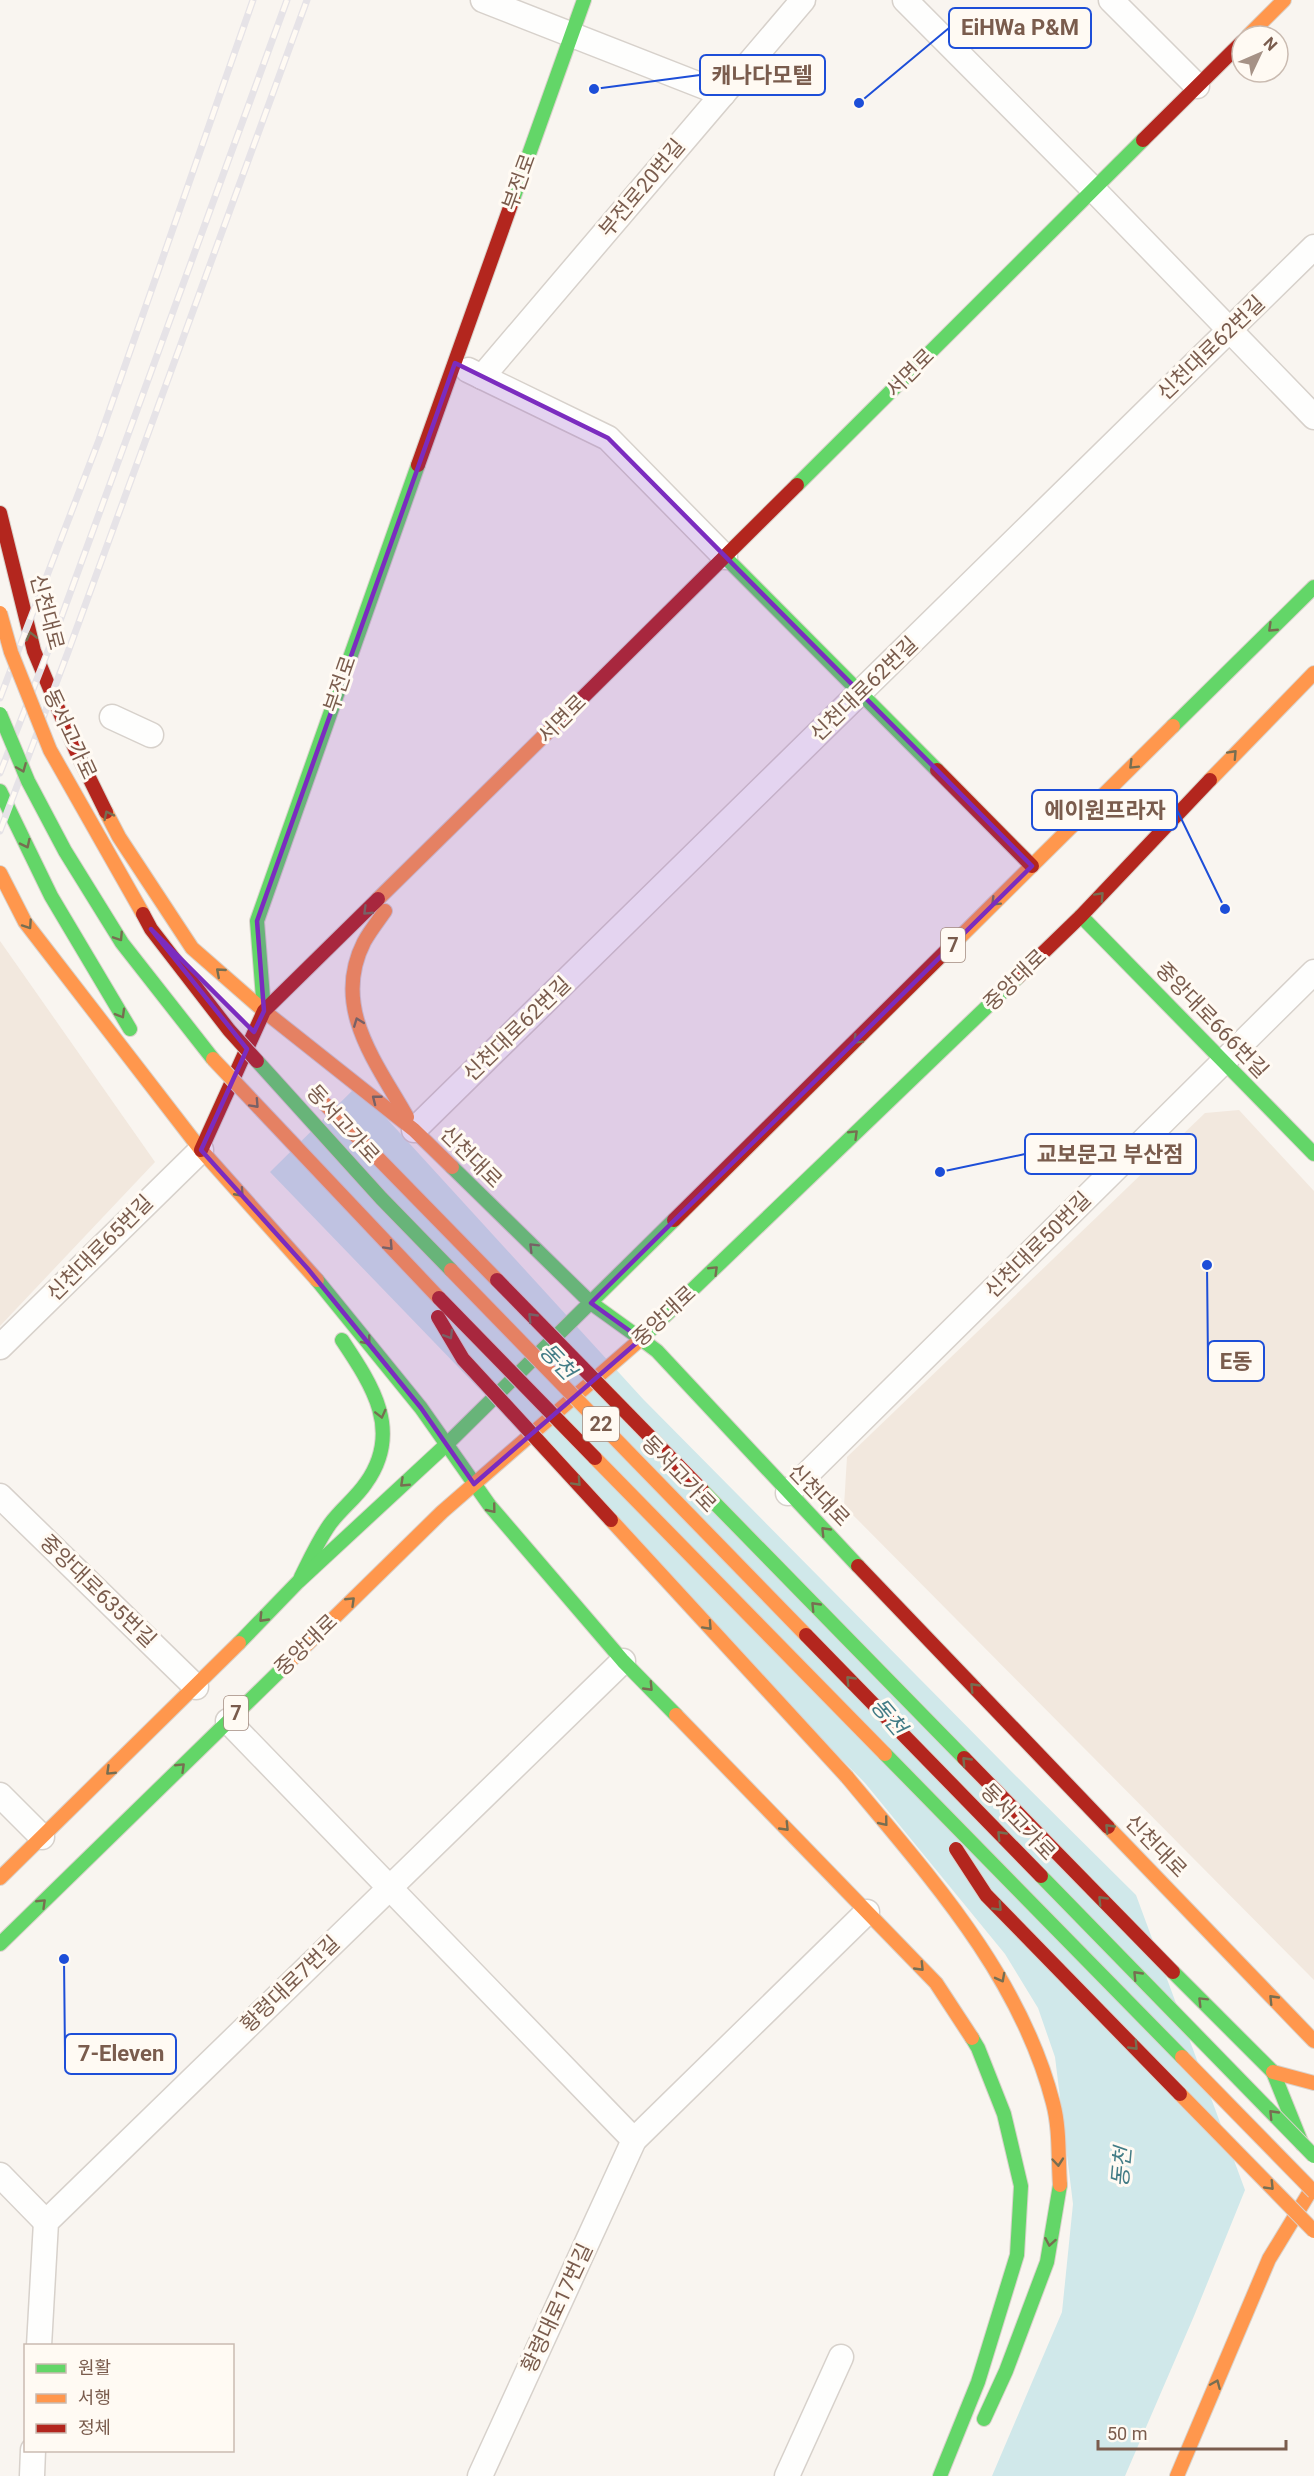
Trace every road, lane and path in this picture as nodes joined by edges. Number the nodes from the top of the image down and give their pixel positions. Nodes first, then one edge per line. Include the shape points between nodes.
1 (483, 0) edge
2 (584, 0) edge
3 (804, 0) edge
4 (905, 0) edge
5 (1111, 0) edge
6 (1284, 0) edge
7 (1260, 24) edge
8 (572, 34) junction
9 (1230, 54) edge
10 (1197, 86) junction
11 (723, 94) junction
12 (1093, 189) junction
13 (1314, 247) edge
14 (1229, 330) junction
15 (455, 363) junction
16 (482, 377) junction
17 (1314, 417) edge
18 (0, 513) edge
19 (725, 557) junction
20 (1314, 587) edge
21 (0, 613) edge
22 (1314, 673) edge
23 (861, 692) junction
24 (0, 714) edge
25 (112, 717) dead end
26 (151, 735) dead end
27 (0, 791) edge
28 (424, 855) junction
29 (1032, 866) junction
30 (0, 873) edge
31 (1081, 916) junction
32 (152, 929) junction
33 (1314, 972) edge
34 (226, 1004) dead end
35 (264, 1011) junction
36 (242, 1020) dead end
37 (267, 1045) dead end
38 (1223, 1061) junction
39 (317, 1096) dead end
40 (414, 1130) junction
41 (201, 1150) junction
42 (1314, 1154) edge
43 (408, 1267) junction
44 (308, 1269) junction
45 (591, 1303) junction
46 (321, 1309) dead end
47 (334, 1328) dead end
48 (641, 1339) junction
49 (0, 1347) edge
50 (447, 1444) junction
51 (474, 1484) junction
52 (788, 1493) junction
53 (0, 1496) edge
54 (298, 1582) junction
55 (623, 1661) junction
56 (196, 1687) junction
57 (228, 1721) junction
58 (918, 1790) junction
59 (0, 1795) edge
60 (42, 1837) junction
61 (0, 1878) edge
62 (390, 1886) junction
63 (867, 1912) junction
64 (0, 1944) edge
65 (1314, 2041) edge
66 (1273, 2072) junction
67 (1314, 2083) edge
68 (634, 2140) junction
69 (1314, 2156) edge
70 (1314, 2173) edge
71 (0, 2175) edge
72 (1314, 2185) edge
73 (1314, 2192) edge
74 (46, 2222) junction
75 (1314, 2231) edge
76 (39, 2344) edge
77 (840, 2357) dead end
78 (977, 2434) dead end
79 (33, 2452) edge
80 (32, 2476) edge
81 (480, 2476) edge
82 (787, 2476) edge
83 (940, 2476) edge
84 (1177, 2476) edge

1 - 8 street
2 - 8 main road, 부전로
3 - 11 street, 부전로20번길
4 - 12 street
5 - 10 street
6 - 7 main road
8 - 11 street
8 - 15 main road, 부전로
9 - 10 main road, 서면로
10 - 12 main road, 서면로
11 - 16 street, 부전로20번길
12 - 14 street
12 - 19 main road, 서면로
13 - 14 street, 신천대로62번길
14 - 17 street
14 - 23 street, 신천대로62번길
15 - 16 street
15 - 35 main road, 부전로 via 257,921
16 - 19 street via 608,438
35 -> 18 main road, 신천대로 via 192,948 118,837 34,651
19 - 23 main road
19 - 28 main road, 서면로
20 -> 29 main road, 7
21 - 32 main road, 동서고가로 / 22, bridge via 11,652 50,750
31 -> 22 main road, 중앙대로 / 7
23 - 29 main road
23 - 40 street, 신천대로62번길
24 -> 43 main road, 22, bridge via 28,781 65,851 123,943 203,1049
25 - 26 street
27 -> 41 main road via 51,896
28 -> 35 main road, 서면로
40 -> 28 main road, 서면로 via 371,1052 351,994 364,942
29 -> 45 main road, 7
30 -> 41 main road via 25,922
31 - 38 main road, 중앙대로666번길
48 -> 31 main road, 중앙대로 / 7
32 - 34 main road, bridge
69 -> 32 main road, 동서고가로 / 22, bridge via 381,1198 229,1030
33 - 38 street, 신천대로50번길
40 -> 35 main road, 신천대로
35 - 41 main road
36 - 37 main road
38 - 42 main road, 중앙대로666번길
38 - 52 street, 신천대로50번길
66 -> 39 main road, bridge
45 -> 40 main road, 신천대로
41 -> 44 main road
41 - 49 street, 신천대로65번길
43 - 58 main road, 22, bridge
43 -> 78 main road, bridge via 463,1359 847,1777 960,1915 998,1971 1036,2046 1053,2105 1060,2185 1047,2262 1006,2371
44 - 46 main road
44 -> 50 main road
45 - 48 main road, 신천대로
45 - 50 main road, 7, bridge
47 -> 54 main road via 366,1375 383,1415 384,1445 368,1480 329,1525
48 - 51 main road, 중앙대로 / 7, bridge
48 - 52 main road, 신천대로 via 657,1351
50 - 51 main road
50 -> 54 main road, 7
51 -> 55 main road
57 -> 51 main road, 중앙대로 / 7
65 -> 52 main road, 신천대로
53 - 56 street, 중앙대로635번길
54 -> 56 main road, 7
55 - 62 street, 황령대로7번길
55 -> 63 main road
56 -> 60 main road, 7
57 - 62 street
64 -> 57 main road, 중앙대로 / 7
58 - 73 main road, 22, bridge
58 -> 75 main road, bridge via 986,1895
59 - 60 street
60 - 61 main road, 7
62 - 68 street
62 - 74 street, 황령대로7번길
63 - 68 street, 황령대로17번길
63 -> 83 main road via 936,1983 978,2048 1004,2114 1021,2186 1017,2255 978,2382
66 - 67 main road
66 - 70 main road
68 - 81 street, 황령대로17번길
71 - 74 street
84 -> 72 main road via 1269,2259
74 - 76 street
77 - 82 street
79 - 80 street

